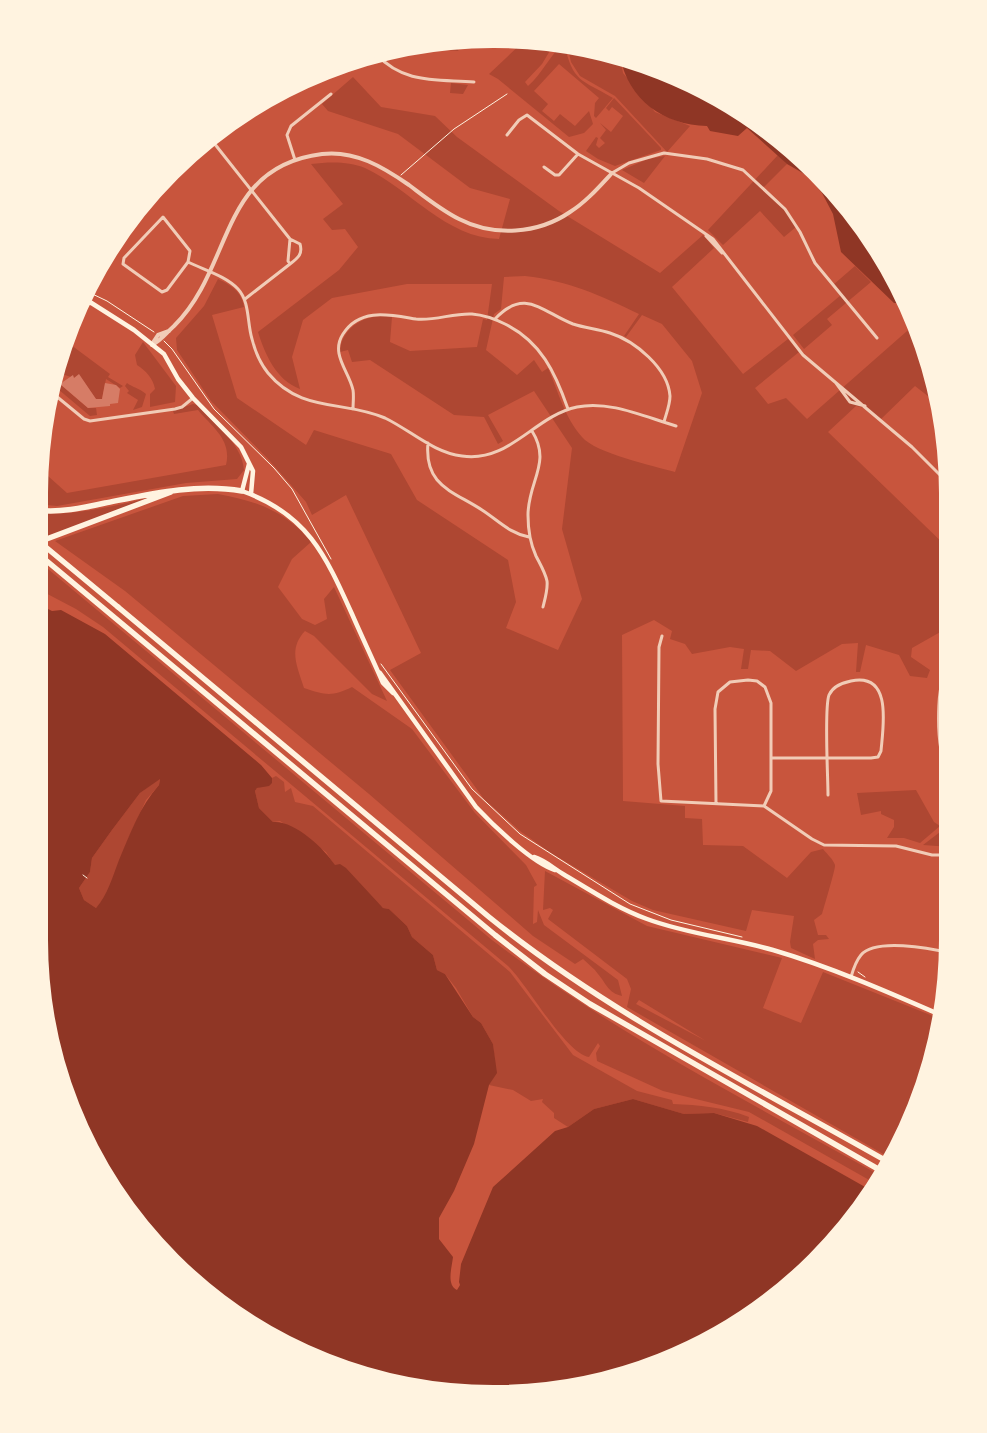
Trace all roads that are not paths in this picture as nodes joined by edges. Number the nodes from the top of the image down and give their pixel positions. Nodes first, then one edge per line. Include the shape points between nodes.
1 (382, 59) edge
2 (474, 82) dead end
3 (331, 94) dead end
4 (507, 135) dead end
5 (214, 143) edge
6 (578, 154) junction
7 (295, 160) junction
8 (544, 167) dead end
9 (612, 173) junction
10 (250, 189) junction
11 (290, 239) junction
12 (188, 262) junction
13 (290, 264) junction
14 (209, 273) junction
15 (245, 299) junction
16 (90, 303) edge
17 (494, 319) junction
18 (169, 331) junction
19 (877, 338) dead end
20 (152, 345) junction
21 (836, 382) junction
22 (56, 396) edge
23 (193, 398) junction
24 (865, 407) junction
25 (353, 409) junction
26 (568, 409) junction
27 (664, 422) junction
28 (676, 426) dead end
29 (532, 431) junction
30 (428, 443) junction
31 (249, 464) junction
32 (941, 476) edge
33 (242, 491) junction
34 (171, 492) junction
35 (251, 494) junction
36 (45, 510) edge
37 (529, 537) junction
38 (45, 541) edge
39 (45, 546) edge
40 (45, 559) edge
41 (543, 607) dead end
42 (662, 636) dead end
43 (942, 679) edge
44 (942, 753) edge
45 (772, 758) junction
46 (828, 759) junction
47 (828, 796) dead end
48 (716, 803) junction
49 (764, 806) junction
50 (942, 855) edge
51 (942, 951) edge
52 (850, 978) junction
53 (935, 1013) edge
54 (884, 1160) edge
55 (879, 1169) edge

1 - 2 street via 398,73 414,78
3 - 7 street via 291,126 287,135
4 - 6 street via 527,115
5 - 10 street
6 - 8 street via 559,175
6 - 9 street
7 - 9 street via 322,154 350,155 380,166 460,220 491,230 508,231 555,221 587,199
7 - 10 street
9 - 19 street via 629,163 664,153 707,159 743,170 785,209 815,263
9 - 21 street via 639,188 719,245 803,355
10 - 11 street
10 - 14 street
11 - 13 street
11 - 13 street via 300,244 302,250
12 - 12 street via 190,251 163,216 124,258 123,264 162,292
12 - 14 street
13 - 15 street
14 - 15 street via 230,282
14 - 18 street via 195,302
15 - 25 street via 251,338 269,374 303,399 325,406
16 - 20 main road
17 - 25 street via 473,314 417,319 384,313 356,321 343,334 338,356 353,391
17 - 26 street via 520,332 536,346 552,368
17 - 27 street via 516,304 533,304 572,324 610,333 631,343 646,355 662,376 670,396
18 - 20 street
18 - 20 street via 158,335
20 - 23 main road via 164,354
21 - 24 street
21 - 24 street via 850,402
22 - 23 street via 90,421 175,409
23 - 31 main road via 241,447
24 - 32 street
25 - 30 street via 384,418
26 - 27 street via 604,406
26 - 29 street
27 - 28 street
29 - 30 street via 500,452 486,456 461,456
29 - 37 street via 541,453 529,499
30 - 37 street via 428,461 441,486 482,510 507,530
31 - 33 main road
31 - 35 main road via 253,471
33 - 34 highway via 199,488
33 - 35 main road
34 - 36 highway via 69,510
34 - 38 highway
35 - 52 main road via 292,517 318,545 393,693 476,806 494,825 534,857 547,861 556,870 621,908 654,922 775,951
37 - 41 street via 546,580
39 - 54 highway via 540,957 598,997
40 - 55 highway via 545,974 627,1026
42 - 48 street via 659,647 660,801
43 - 44 street
45 - 46 street
45 - 48 street via 770,694 757,681 730,682 718,692 715,709
45 - 49 street via 771,791
46 - 46 street via 878,757 882,751 882,696 870,682 855,680 841,683 829,696
46 - 47 street
48 - 49 street
49 - 50 street via 824,844 896,846
51 - 52 street via 923,947 875,947 860,956
52 - 53 main road

